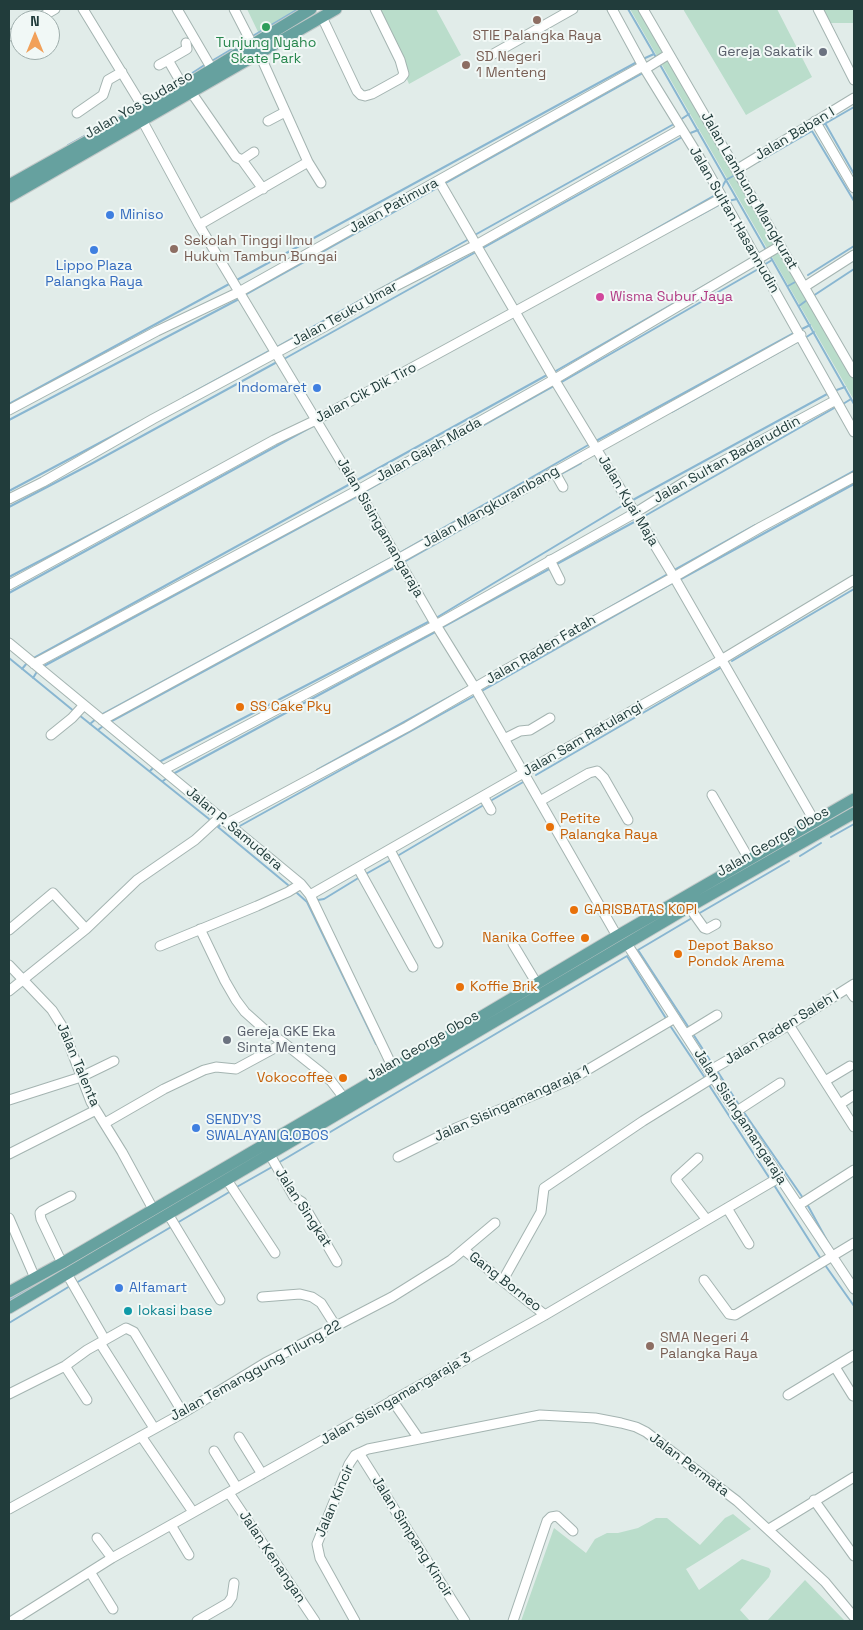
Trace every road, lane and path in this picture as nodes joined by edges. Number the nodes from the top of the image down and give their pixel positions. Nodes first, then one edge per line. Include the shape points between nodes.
1 (83, 9) edge
2 (177, 9) edge
3 (234, 9) edge
4 (311, 9) edge
5 (336, 9) edge
6 (375, 9) edge
7 (573, 9) edge
8 (612, 9) edge
9 (643, 9) edge
10 (818, 9) edge
11 (322, 17) junction
12 (186, 43) dead end
13 (255, 48) junction
14 (670, 54) junction
15 (488, 57) dead end
16 (168, 60) junction
17 (159, 66) dead end
18 (644, 67) junction
19 (212, 69) junction
20 (122, 72) junction
21 (854, 80) edge
22 (187, 89) junction
23 (854, 98) edge
24 (142, 109) junction
25 (285, 112) junction
26 (77, 113) dead end
27 (268, 121) dead end
28 (815, 121) junction
29 (681, 129) junction
30 (254, 152) dead end
31 (242, 160) junction
32 (308, 162) junction
33 (736, 170) junction
34 (439, 181) junction
35 (321, 183) dead end
36 (9, 185) edge
37 (854, 188) edge
38 (263, 189) junction
39 (9, 197) edge
40 (722, 198) junction
41 (199, 225) junction
42 (476, 244) junction
43 (780, 246) junction
44 (854, 255) edge
45 (758, 260) junction
46 (804, 287) junction
47 (239, 292) junction
48 (516, 312) junction
49 (801, 335) junction
50 (276, 353) junction
51 (854, 373) edge
52 (555, 379) junction
53 (836, 400) junction
54 (9, 410) edge
55 (316, 420) junction
56 (854, 432) edge
57 (596, 448) junction
58 (554, 471) junction
59 (854, 478) edge
60 (563, 487) dead end
61 (358, 490) junction
62 (9, 499) edge
63 (635, 513) junction
64 (398, 559) junction
65 (550, 560) junction
66 (674, 577) junction
67 (560, 580) dead end
68 (854, 580) edge
69 (9, 585) edge
70 (436, 625) junction
71 (10, 647) edge
72 (721, 660) junction
73 (34, 664) junction
74 (475, 688) junction
75 (84, 705) junction
76 (550, 718) dead end
77 (102, 720) junction
78 (51, 736) dead end
79 (504, 739) junction
80 (163, 770) junction
81 (524, 773) junction
82 (712, 795) dead end
83 (483, 796) junction
84 (854, 799) edge
85 (540, 801) junction
86 (491, 810) dead end
87 (854, 813) edge
88 (220, 817) junction
89 (628, 820) dead end
90 (815, 822) junction
91 (228, 823) junction
92 (390, 850) junction
93 (749, 859) junction
94 (362, 875) junction
95 (301, 884) junction
96 (310, 895) junction
97 (682, 907) junction
98 (716, 924) dead end
99 (86, 929) junction
100 (200, 929) junction
101 (9, 930) edge
102 (617, 936) junction
103 (438, 943) dead end
104 (513, 944) dead end
105 (627, 944) junction
106 (160, 946) dead end
107 (9, 964) edge
108 (412, 967) dead end
109 (23, 980) junction
110 (537, 984) junction
111 (851, 986) edge
112 (9, 991) edge
113 (854, 997) edge
114 (717, 1015) dead end
115 (495, 1016) junction
116 (675, 1018) junction
117 (789, 1025) junction
118 (686, 1034) junction
119 (284, 1043) junction
120 (114, 1061) dead end
121 (850, 1066) dead end
122 (393, 1068) junction
123 (711, 1074) junction
124 (81, 1077) junction
125 (825, 1081) junction
126 (780, 1084) dead end
127 (854, 1095) edge
128 (344, 1098) junction
129 (9, 1100) edge
130 (840, 1104) junction
131 (96, 1110) junction
132 (736, 1111) junction
133 (104, 1123) junction
134 (854, 1124) edge
135 (9, 1154) edge
136 (270, 1155) junction
137 (398, 1157) dead end
138 (698, 1158) dead end
139 (854, 1170) edge
140 (780, 1176) junction
141 (226, 1180) junction
142 (72, 1196) dead end
143 (799, 1205) junction
144 (727, 1208) junction
145 (153, 1210) junction
146 (168, 1214) junction
147 (9, 1218) edge
148 (707, 1220) junction
149 (495, 1223) dead end
150 (854, 1243) edge
151 (749, 1244) dead end
152 (464, 1250) junction
153 (275, 1253) dead end
154 (832, 1257) junction
155 (337, 1262) dead end
156 (62, 1263) junction
157 (47, 1271) junction
158 (67, 1274) junction
159 (35, 1278) junction
160 (503, 1280) junction
161 (704, 1280) dead end
162 (53, 1282) junction
163 (854, 1289) edge
164 (9, 1292) edge
165 (262, 1296) dead end
166 (220, 1300) dead end
167 (9, 1308) edge
168 (545, 1315) junction
169 (336, 1325) junction
170 (103, 1342) junction
171 (854, 1355) edge
172 (65, 1366) junction
173 (835, 1367) junction
174 (9, 1394) edge
175 (788, 1395) dead end
176 (852, 1396) dead end
177 (87, 1400) dead end
178 (392, 1400) junction
179 (183, 1413) junction
180 (154, 1428) junction
181 (141, 1436) junction
182 (239, 1437) dead end
183 (419, 1439) junction
184 (214, 1451) dead end
185 (359, 1453) junction
186 (262, 1474) junction
187 (854, 1477) edge
188 (233, 1491) junction
189 (814, 1500) junction
190 (9, 1509) edge
191 (193, 1512) junction
192 (171, 1525) junction
193 (769, 1529) junction
194 (573, 1531) dead end
195 (97, 1538) dead end
196 (189, 1555) dead end
197 (854, 1556) edge
198 (112, 1558) junction
199 (90, 1572) junction
200 (234, 1583) dead end
201 (113, 1609) dead end
202 (854, 1617) edge
203 (12, 1621) edge
204 (197, 1621) edge
205 (315, 1621) edge
206 (356, 1621) edge
207 (465, 1621) edge
208 (513, 1621) edge

1 - 20 street, Jalan Sisingamangaraja
2 - 19 street
3 - 13 street
4 - 13 main road, Jalan Yos Sudarso
5 - 11 main road, Jalan Yos Sudarso
6 - 11 street via 404,74 365,96 357,91
7 - 15 street
8 - 18 street, Jalan Sultan Hasannudin
9 - 14 street, Jalan Lambung Mangkurat
10 - 21 street
11 - 13 main road, Jalan Yos Sudarso
12 - 16 street via 187,49
13 - 19 main road, Jalan Yos Sudarso
13 - 22 main road, Jalan Yos Sudarso
13 - 25 street
14 - 18 street, Jalan Patimura
14 - 33 street, Jalan Lambung Mangkurat
16 - 17 street
16 - 22 street
18 - 29 street, Jalan Sultan Hasannudin
18 - 34 street, Jalan Patimura
19 - 22 main road, Jalan Yos Sudarso
20 - 24 street, Jalan Sisingamangaraja
20 - 26 street via 108,80 106,91 97,100
22 - 24 main road, Jalan Yos Sudarso
22 - 31 street via 236,158
23 - 28 street, Jalan Baban I
24 - 36 main road, Jalan Yos Sudarso
24 - 39 main road, Jalan Yos Sudarso
24 - 41 street, Jalan Sisingamangaraja
25 - 27 street
25 - 32 street
28 - 33 street, Jalan Baban I
28 - 37 street
29 - 40 street, Jalan Sultan Hasannudin
29 - 42 street, Jalan Teuku Umar
30 - 31 street
31 - 38 street
32 - 35 street
32 - 38 street
33 - 43 street, Jalan Lambung Mangkurat
34 - 42 street, Jalan Kyai Maja
34 - 47 street, Jalan Patimura
38 - 41 street
40 - 45 street, Jalan Sultan Hasannudin
40 - 48 street, Jalan Cik Dik Tiro
41 - 47 street, Jalan Sisingamangaraja
42 - 48 street, Jalan Kyai Maja
42 - 50 street, Jalan Teuku Umar
43 - 45 street, Jalan Gajah Mada
43 - 46 street, Jalan Lambung Mangkurat
44 - 46 street
45 - 49 street, Jalan Sultan Hasannudin
45 - 52 street, Jalan Gajah Mada
46 - 51 street, Jalan Lambung Mangkurat
47 - 50 street, Jalan Sisingamangaraja
47 - 54 street, Jalan Patimura
48 - 52 street, Jalan Kyai Maja
48 - 55 street, Jalan Cik Dik Tiro
49 - 53 street, Jalan Sultan Hasannudin
49 - 57 street, Jalan Mangkurambang
50 - 55 street, Jalan Sisingamangaraja
50 - 62 street, Jalan Teuku Umar
52 - 57 street, Jalan Kyai Maja
52 - 61 street, Jalan Gajah Mada
53 - 56 street, Jalan Sultan Hasannudin
53 - 63 street, Jalan Sultan Badaruddin via 686,481
55 - 61 street, Jalan Sisingamangaraja
55 - 69 street, Jalan Cik Dik Tiro
57 - 58 street, Jalan Mangkurambang
57 - 63 street, Jalan Kyai Maja
58 - 60 street
58 - 64 street, Jalan Mangkurambang
59 - 66 street, Jalan Raden Fatah
61 - 64 street, Jalan Sisingamangaraja
61 - 73 street, Jalan Gajah Mada
63 - 65 street, Jalan Sultan Badaruddin
63 - 66 street, Jalan Kyai Maja
64 - 70 street, Jalan Sisingamangaraja
64 - 77 street, Jalan Mangkurambang
65 - 67 street
65 - 70 street, Jalan Sultan Badaruddin
66 - 72 street, Jalan Kyai Maja
66 - 74 street, Jalan Raden Fatah
68 - 72 street, Jalan Sam Ratulangi
70 - 74 street, Jalan Sisingamangaraja
70 - 80 street, Jalan Sultan Badaruddin
71 - 73 street, Jalan P. Samudera
72 - 81 street, Jalan Sam Ratulangi
72 - 90 street, Jalan Kyai Maja
73 - 75 street, Jalan P. Samudera
74 - 79 street, Jalan Sisingamangaraja
74 - 91 street, Jalan Raden Fatah
75 - 77 street, Jalan P. Samudera
75 - 78 street
76 - 79 street via 530,730
77 - 80 street, Jalan P. Samudera
79 - 81 street, Jalan Sisingamangaraja
80 - 88 street, Jalan P. Samudera
81 - 83 street, Jalan Sam Ratulangi
81 - 85 street, Jalan Sisingamangaraja
82 - 93 street
83 - 86 street
83 - 92 street, Jalan Sam Ratulangi
84 - 90 main road, Jalan George Obos
85 - 89 street via 597,771
85 - 102 street, Jalan Sisingamangaraja
87 - 97 main road, Jalan George Obos
88 - 91 street, Jalan P. Samudera
88 - 99 street via 195,840 137,880
90 - 93 main road, Jalan George Obos
91 - 95 street, Jalan P. Samudera
92 - 94 street, Jalan Sam Ratulangi
92 - 103 street
93 - 97 main road, Jalan George Obos
94 - 96 street, Jalan Sam Ratulangi
94 - 108 street
95 - 96 street, Jalan P. Samudera
95 - 100 street
96 - 122 street, Jalan P. Samudera
97 - 98 street via 704,928
97 - 102 main road, Jalan George Obos
97 - 105 main road, Jalan George Obos
99 - 101 street via 53,893
99 - 109 street
100 - 106 street
100 - 119 street via 236,1000 255,1022
102 - 110 main road, Jalan George Obos
104 - 110 street
105 - 115 main road, Jalan George Obos
105 - 116 street, Jalan Sisingamangaraja
107 - 109 street, Jalan Talenta
109 - 112 street
109 - 124 street, Jalan Talenta via 52,1010 62,1026
110 - 115 main road, Jalan George Obos
111 - 113 street
111 - 117 street, Jalan Raden Saleh I
114 - 118 street
115 - 122 main road, Jalan George Obos
115 - 136 main road, Jalan George Obos
116 - 118 street, Jalan Sisingamangaraja
116 - 137 street, Jalan Sisingamangaraja 1 via 572,1079 456,1128
117 - 123 street, Jalan Raden Saleh I
117 - 125 street
118 - 123 street, Jalan Sisingamangaraja
119 - 128 street
119 - 133 street via 236,1069 216,1067 204,1070
120 - 124 street
121 - 125 street
122 - 128 main road, Jalan George Obos
123 - 132 street, Jalan Sisingamangaraja
123 - 160 street via 545,1187 541,1212
124 - 129 street
124 - 131 street, Jalan Talenta
125 - 130 street
126 - 132 street
127 - 130 street
128 - 145 main road, Jalan George Obos
130 - 134 street
131 - 133 street, Jalan Talenta
131 - 135 street
132 - 140 street, Jalan Sisingamangaraja
133 - 145 street, Jalan Talenta
136 - 141 main road, Jalan George Obos
136 - 155 street, Jalan Singkat
138 - 148 street via 676,1180
139 - 143 street
140 - 143 street, Jalan Sisingamangaraja
140 - 144 street, Jalan Sisingamangaraja 3
141 - 146 main road, Jalan George Obos
141 - 153 street
142 - 156 street via 40,1213
143 - 154 street, Jalan Sisingamangaraja
144 - 148 street, Jalan Sisingamangaraja 3
144 - 151 street
145 - 156 main road, Jalan George Obos
146 - 158 main road, Jalan George Obos
146 - 166 street
147 - 159 street
148 - 168 street, Jalan Sisingamangaraja 3
149 - 152 street, Jalan Temanggung Tilung 22
150 - 154 street
152 - 160 street, Gang Borneo
152 - 169 street, Jalan Temanggung Tilung 22 via 392,1297
154 - 161 street via 732,1316
154 - 163 street, Jalan Sisingamangaraja
156 - 157 main road, Jalan George Obos
157 - 159 main road, Jalan George Obos
157 - 162 main road
158 - 162 main road, Jalan George Obos
158 - 170 street
159 - 164 main road, Jalan George Obos
160 - 168 street, Gang Borneo
162 - 167 main road, Jalan George Obos
165 - 169 street via 312,1296 321,1302
168 - 178 street, Jalan Sisingamangaraja 3
169 - 179 street, Jalan Temanggung Tilung 22
170 - 172 street
170 - 179 street via 124,1329 132,1330
170 - 180 street
171 - 173 street
172 - 174 street
172 - 177 street
173 - 175 street
173 - 176 street
178 - 183 street
178 - 186 street, Jalan Sisingamangaraja 3
179 - 180 street, Jalan Temanggung Tilung 22
180 - 181 street, Jalan Temanggung Tilung 22
181 - 190 street, Jalan Temanggung Tilung 22
181 - 191 street
182 - 186 street
183 - 185 street, Jalan Kincir
183 - 193 street, Jalan Permata via 540,1415 596,1418 621,1423 646,1432
184 - 188 street, Jalan Kenangan
185 - 206 street, Jalan Kincir via 349,1464 317,1544 320,1558
185 - 207 street, Jalan Simpang Kincir
186 - 188 street, Jalan Sisingamangaraja 3
187 - 189 street
188 - 191 street, Jalan Sisingamangaraja 3
188 - 205 street, Jalan Kenangan
189 - 193 street
189 - 197 street
191 - 192 street, Jalan Sisingamangaraja 3
192 - 196 street
192 - 198 street, Jalan Sisingamangaraja 3
193 - 202 street, Jalan Permata via 825,1582
194 - 208 street via 557,1516 551,1516 547,1521
195 - 198 street
198 - 199 street, Jalan Sisingamangaraja 3
199 - 201 street
199 - 203 street, Jalan Sisingamangaraja 3
200 - 204 street via 228,1603

